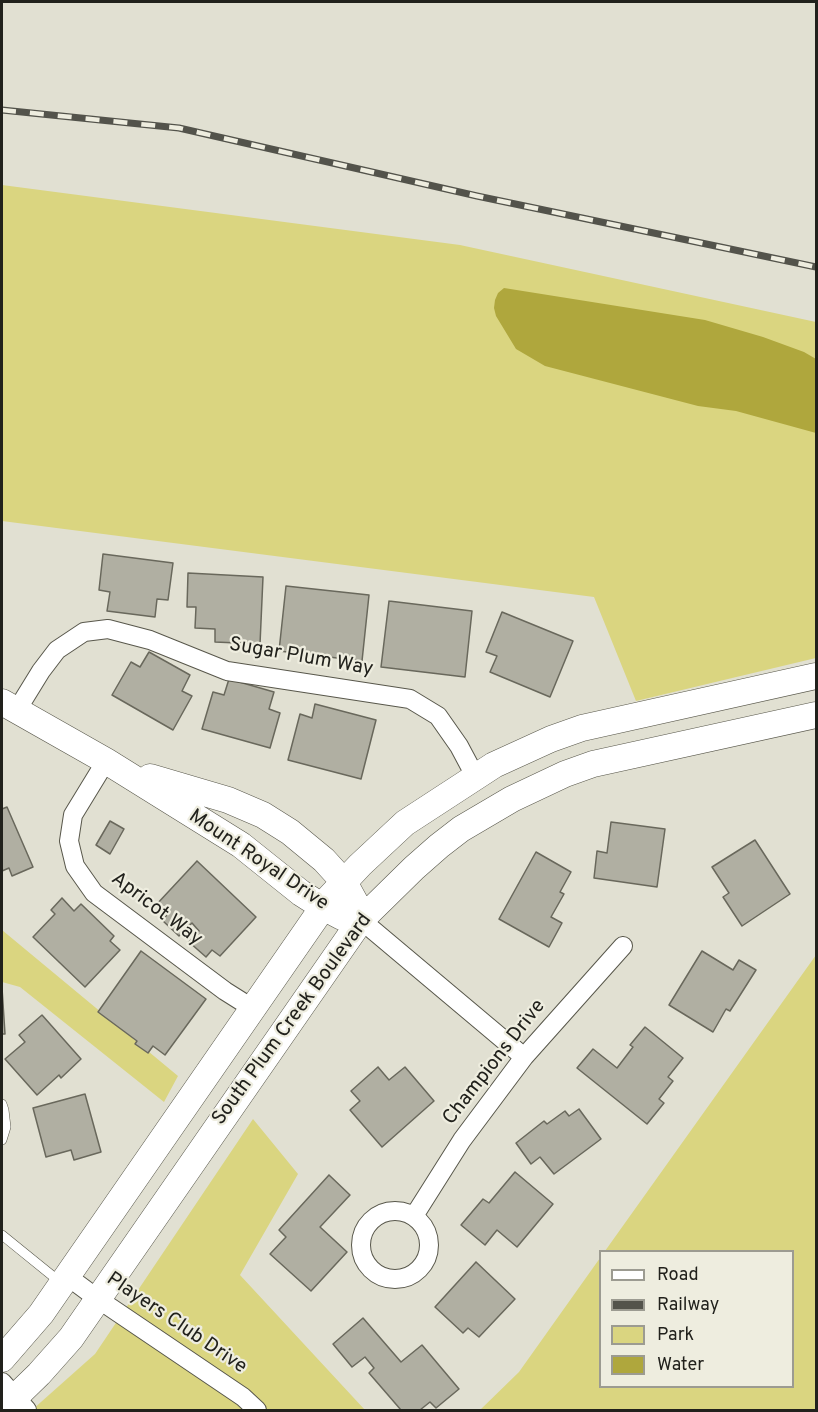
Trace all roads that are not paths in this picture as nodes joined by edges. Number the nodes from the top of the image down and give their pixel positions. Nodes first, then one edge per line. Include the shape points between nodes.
1 (816, 676) edge
2 (9, 706) edge
3 (816, 715) edge
4 (106, 761) junction
5 (475, 776) junction
6 (344, 882) junction
7 (323, 908) junction
8 (361, 920) junction
9 (623, 946) dead end
10 (252, 1008) junction
11 (524, 1057) junction
12 (2, 1104) edge
13 (2, 1140) edge
14 (414, 1216) dead end
15 (2, 1234) edge
16 (65, 1279) junction
17 (98, 1299) junction
18 (2, 1359) edge
19 (11, 1400) edge
20 (257, 1410) edge

1 - 5 street, South Plum Creek Boulevard via 582,728
2 - 4 street, Mount Royal Drive
2 - 5 street, Sugar Plum Way via 57,650 84,632 108,629 150,640 228,670 410,699 438,716
3 - 8 street, South Plum Creek Boulevard via 620,757 565,774 461,829 414,867
4 - 6 street, Mount Royal Drive via 263,815 324,860
4 - 7 street, Mount Royal Drive via 241,845
4 - 10 street, Apricot Way via 73,815 69,841 75,866 94,893
5 - 6 street, South Plum Creek Boulevard via 405,823
6 - 7 street, South Plum Creek Boulevard
6 - 8 street, Mount Royal Drive
7 - 8 street, Mount Royal Drive
7 - 10 street, South Plum Creek Boulevard
8 - 11 street
8 - 17 street, South Plum Creek Boulevard
9 - 11 street, Champions Drive
10 - 16 street, South Plum Creek Boulevard
11 - 14 street, Champions Drive via 462,1140
12 - 13 lane via 6,1127
15 - 16 lane
16 - 17 street, Players Club Drive
16 - 18 street, South Plum Creek Boulevard
17 - 19 street, South Plum Creek Boulevard via 71,1338
17 - 20 street, Players Club Drive

